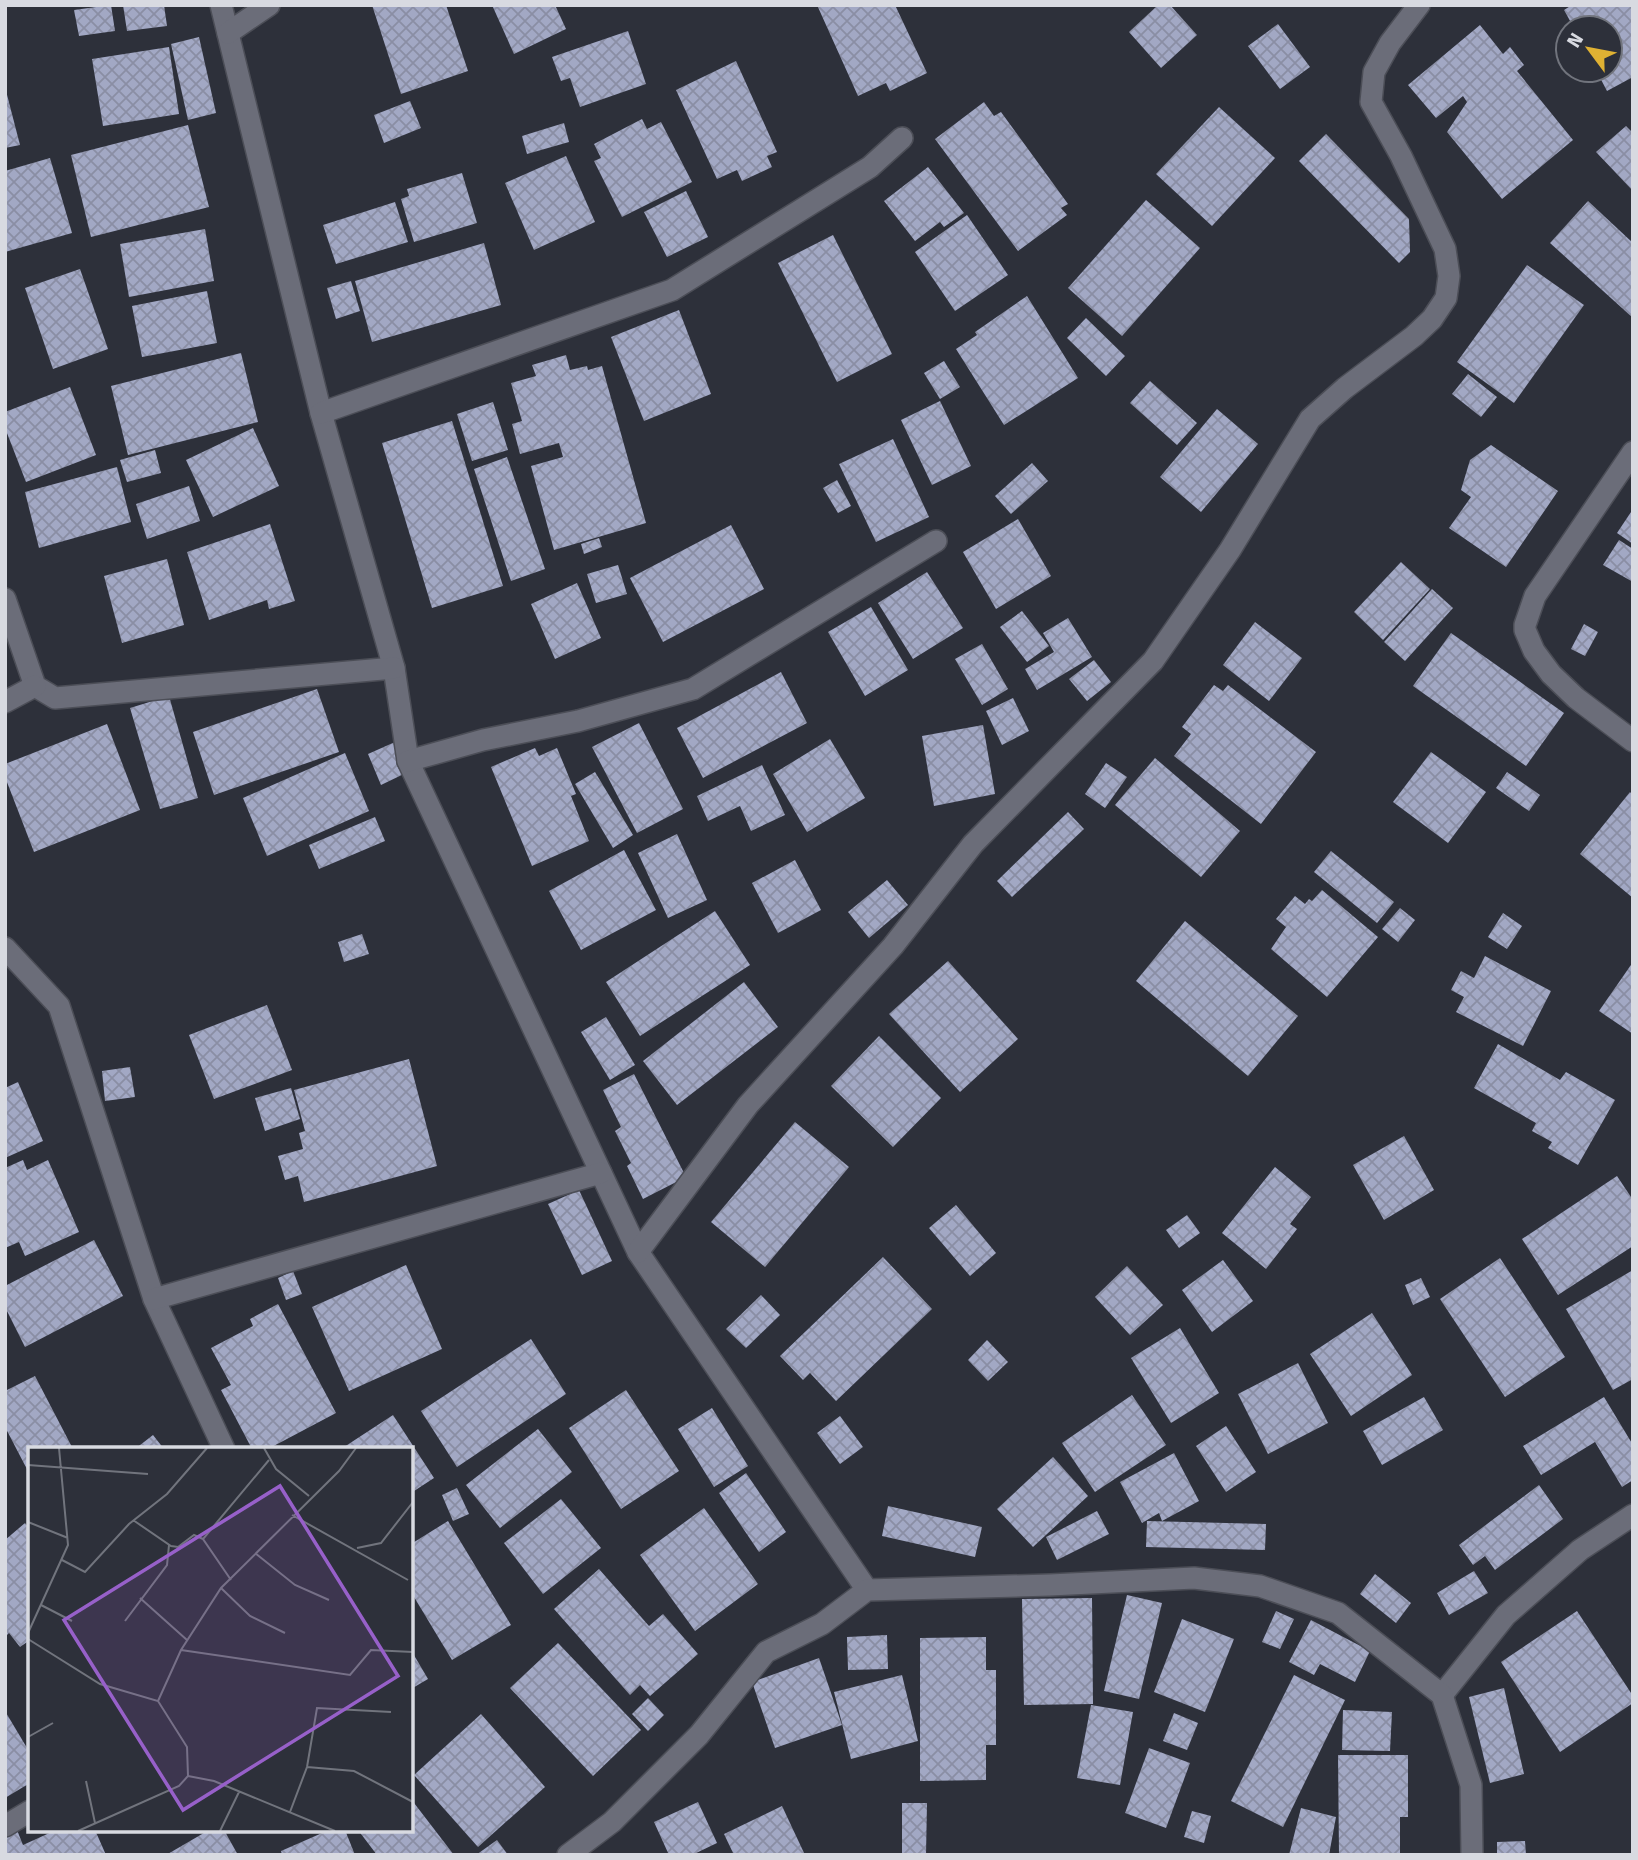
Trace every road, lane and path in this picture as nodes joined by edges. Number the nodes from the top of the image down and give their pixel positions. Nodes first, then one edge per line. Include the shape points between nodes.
1 (221, 5) edge
2 (270, 5) edge
3 (1419, 5) edge
4 (228, 33) junction
5 (902, 138) dead end
6 (321, 413) junction
7 (1633, 452) edge
8 (936, 541) dead end
9 (5, 598) edge
10 (394, 668) junction
11 (36, 686) junction
12 (5, 702) edge
13 (1633, 741) edge
14 (408, 761) junction
15 (5, 948) edge
16 (601, 1174) junction
17 (638, 1252) junction
18 (154, 1299) junction
19 (223, 1447) edge
20 (1633, 1515) edge
21 (867, 1590) junction
22 (1442, 1695) junction
23 (28, 1812) edge
24 (5, 1826) edge
25 (568, 1855) edge
26 (1472, 1855) edge

1 - 4 street
2 - 4 street
3 - 17 street via 1374,72 1371,102 1445,249 1446,298 1432,319 1310,419 1230,550 1153,661 973,845 893,946 748,1105
4 - 6 street
5 - 6 street via 870,167 671,290
6 - 10 street
7 - 13 street via 1535,596 1525,631 1552,674
8 - 14 street via 693,689
9 - 11 street
10 - 11 street via 55,698
10 - 14 street
11 - 12 street
14 - 16 street
15 - 18 street via 59,1006
16 - 17 street
16 - 18 street
17 - 21 street
18 - 19 street
20 - 22 street via 1580,1550 1506,1615
21 - 22 street via 1194,1578 1260,1586 1338,1613
21 - 25 street via 822,1624 766,1652 699,1735 612,1822
22 - 26 street via 1471,1785
23 - 24 street

